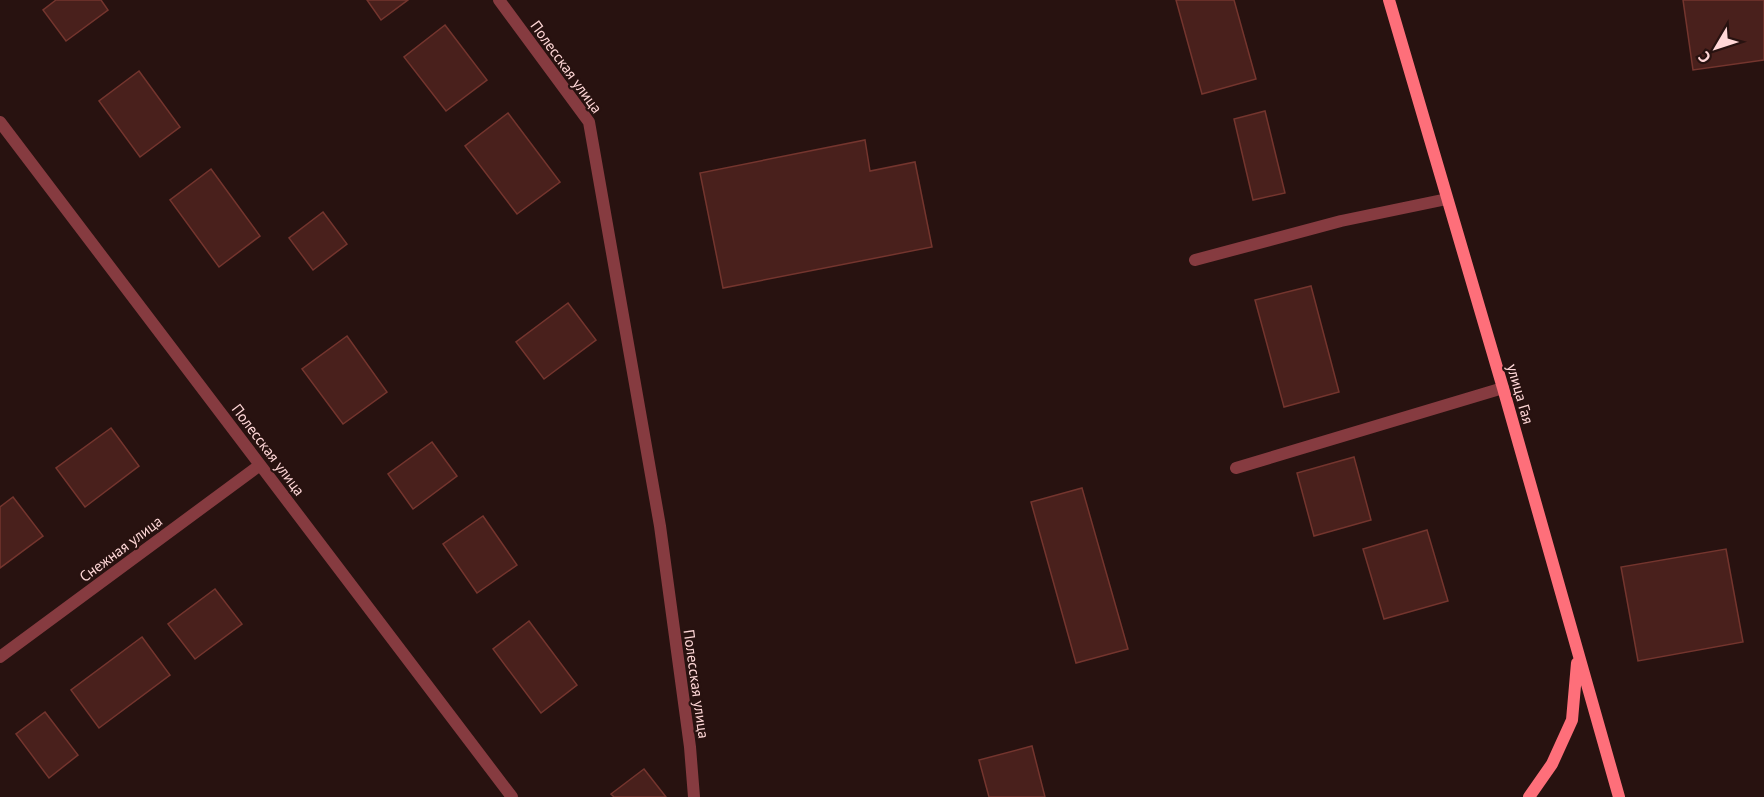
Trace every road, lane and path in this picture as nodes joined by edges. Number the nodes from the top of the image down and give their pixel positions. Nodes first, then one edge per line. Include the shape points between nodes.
1 (499, 0) edge
2 (1389, 0) edge
3 (0, 122) edge
4 (1447, 199) junction
5 (1195, 260) dead end
6 (1503, 387) junction
7 (260, 465) junction
8 (1236, 468) dead end
9 (1578, 656) junction
10 (0, 657) edge
11 (512, 797) edge
12 (694, 797) edge
13 (1529, 797) edge
14 (1619, 797) edge

1 - 12 street, Полесская улица via 589,122 660,526
2 - 4 main road, улица Гая
3 - 7 street, Полесская улица
4 - 5 street via 1341,221
4 - 6 main road, улица Гая
6 - 8 street
6 - 9 main road, улица Гая
7 - 10 street, Снежная улица
7 - 11 street, Полесская улица
9 - 13 main road via 1572,720 1552,764
9 - 14 main road, улица Гая

